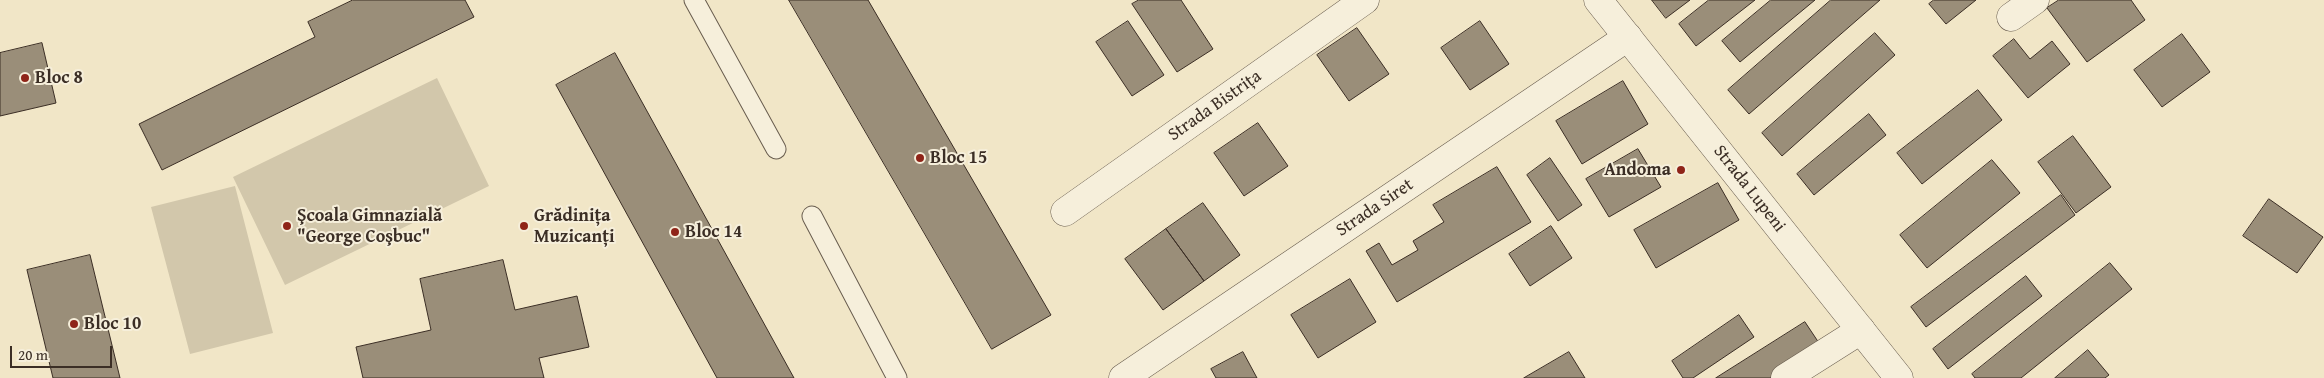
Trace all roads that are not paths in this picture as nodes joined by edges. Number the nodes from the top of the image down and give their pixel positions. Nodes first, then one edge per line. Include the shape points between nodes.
1 (694, 0) edge
2 (1366, 0) edge
3 (1598, 0) edge
4 (2035, 0) edge
5 (2012, 17) dead end
6 (1628, 37) junction
7 (776, 149) dead end
8 (1065, 212) dead end
9 (812, 216) dead end
10 (1861, 330) junction
11 (897, 378) edge
12 (1123, 378) edge
13 (1785, 378) edge
14 (1899, 378) edge

1 - 7 lane
2 - 8 street, Strada Bistrița
3 - 6 street, Strada Lupeni
4 - 5 street
6 - 10 street, Strada Lupeni
6 - 12 street, Strada Siret
9 - 11 lane
10 - 13 street
10 - 14 street, Strada Lupeni

